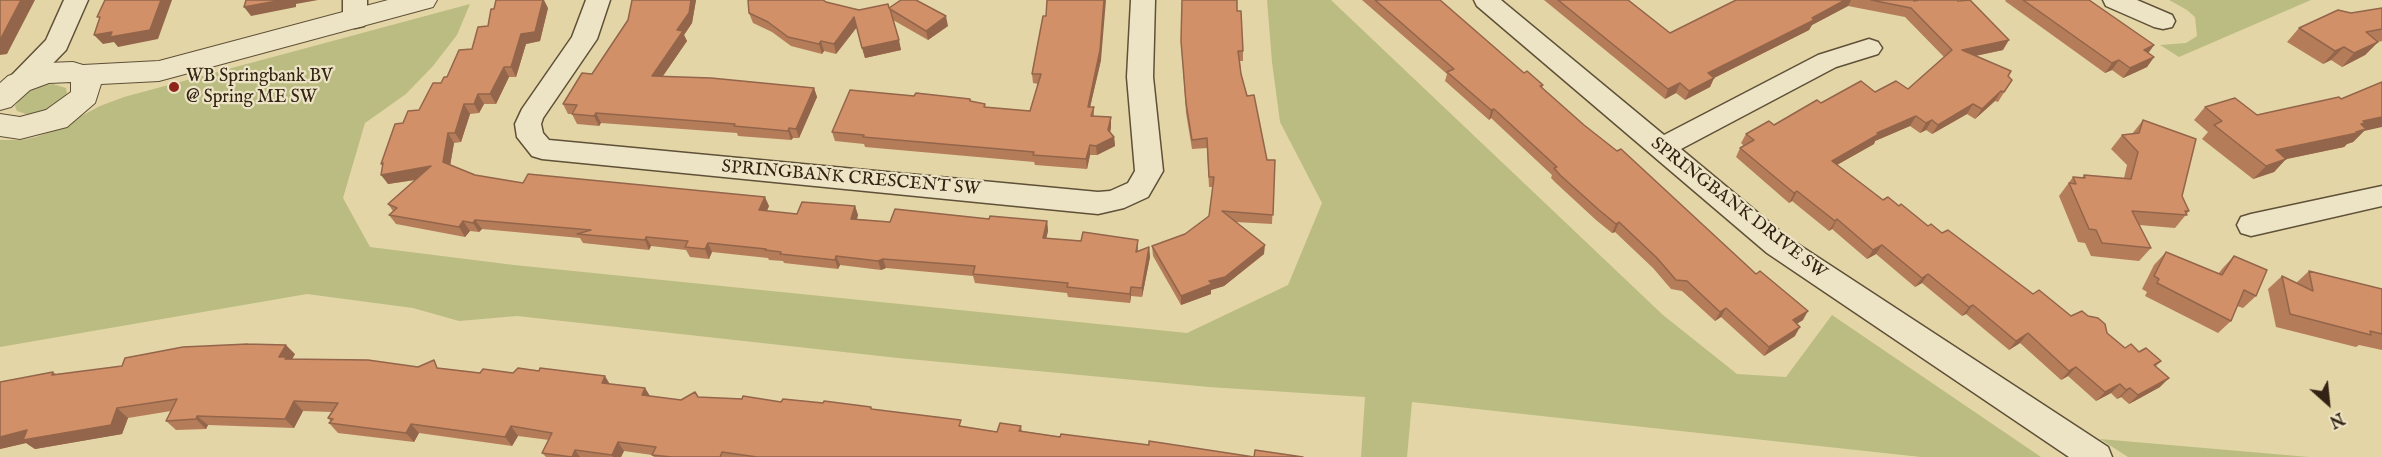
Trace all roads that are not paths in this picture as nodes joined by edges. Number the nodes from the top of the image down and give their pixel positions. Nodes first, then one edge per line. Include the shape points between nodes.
1 (76, 0) edge
2 (423, 0) edge
3 (598, 0) edge
4 (1143, 0) edge
5 (1486, 0) edge
6 (2115, 0) edge
7 (355, 10) edge
8 (2163, 21) dead end
9 (57, 44) junction
10 (1869, 48) dead end
11 (159, 71) junction
12 (79, 74) junction
13 (6, 92) edge
14 (67, 112) junction
15 (3, 127) edge
16 (1661, 148) junction
17 (2382, 196) edge
18 (2251, 225) dead end
19 (2097, 457) edge

1 - 9 street
2 - 7 street
3 - 4 street, SPRINGBANK CRESCENT SW via 584,39 531,116 530,138 542,149 1098,203 1114,201 1138,190 1149,171 1140,77
5 - 16 street, SPRINGBANK DRIVE SW
6 - 8 street
7 - 11 street
9 - 12 street via 63,59
9 - 13 street
10 - 16 street via 1827,61
11 - 12 street
11 - 14 street
12 - 13 street via 47,73
12 - 14 street via 87,88
14 - 15 street via 44,124
16 - 19 street, SPRINGBANK DRIVE SW via 1813,271
17 - 18 street

